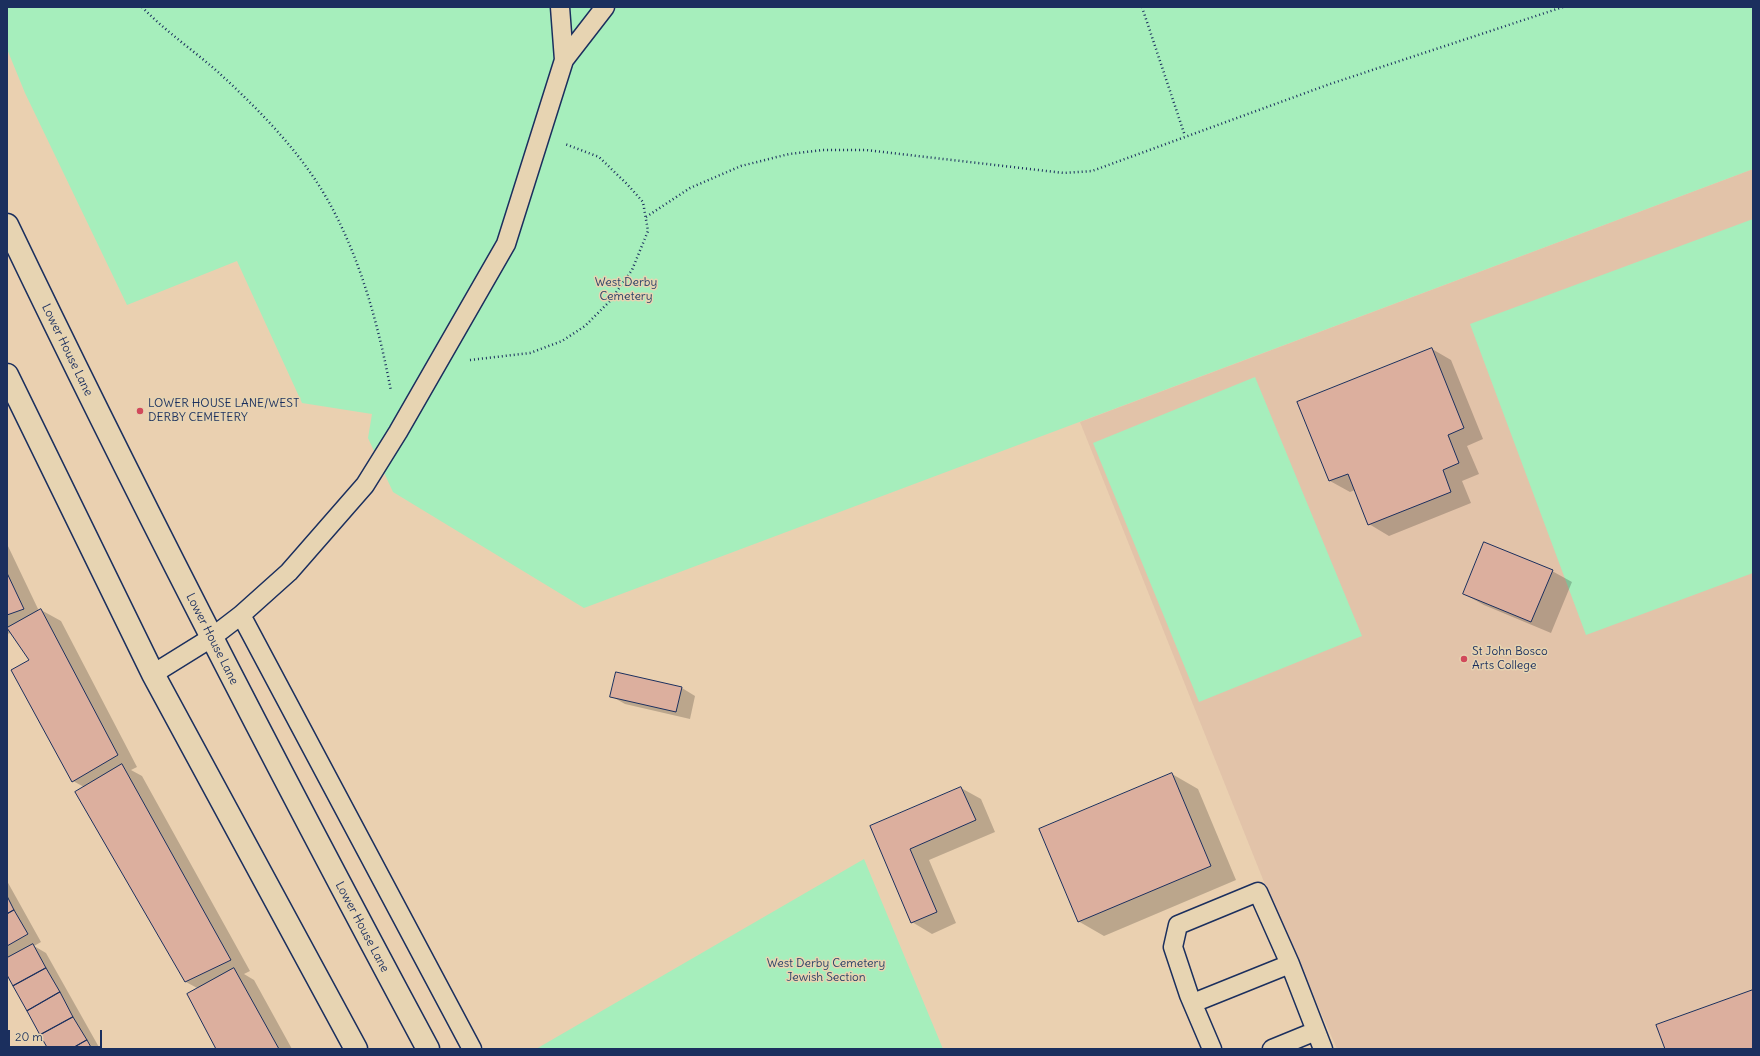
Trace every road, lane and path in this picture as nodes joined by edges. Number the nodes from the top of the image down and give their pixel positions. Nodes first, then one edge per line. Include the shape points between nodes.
1 (142, 7) edge
2 (560, 7) edge
3 (605, 7) edge
4 (1142, 7) edge
5 (1563, 7) edge
6 (564, 60) junction
7 (541, 134) junction
8 (1185, 136) junction
9 (646, 217) junction
10 (7, 225) edge
11 (437, 363) junction
12 (7, 375) edge
13 (403, 423) junction
14 (241, 615) junction
15 (211, 638) junction
16 (153, 674) junction
17 (1290, 964) junction
18 (1193, 1003) junction
19 (1316, 1031) junction
20 (356, 1049) edge
21 (428, 1049) edge
22 (472, 1049) edge
23 (1212, 1049) edge
24 (1272, 1049) edge
25 (1323, 1049) edge

1 - 13 path via 217,72 262,116 296,155 323,192 344,232 366,292 380,336 392,398
2 - 6 lane
3 - 6 lane
4 - 8 path
5 - 8 path via 1330,84
6 - 7 lane
7 - 9 path via 599,157 643,202
7 - 11 lane via 506,244
8 - 9 path via 1092,171 1064,173 866,150 823,150 789,154 735,168 690,188
9 - 11 path via 648,232 632,270 610,301 585,326 562,340 530,353
10 - 15 street, Lower House Lane
11 - 13 lane
12 - 16 street
13 - 14 lane via 365,485 289,572
14 - 15 lane
14 - 22 lane
15 - 16 lane
15 - 21 street, Lower House Lane
16 - 20 street
17 - 18 lane
17 - 18 lane via 1258,892 1178,925 1173,947
17 - 19 lane
18 - 23 lane
19 - 24 lane
19 - 25 lane

